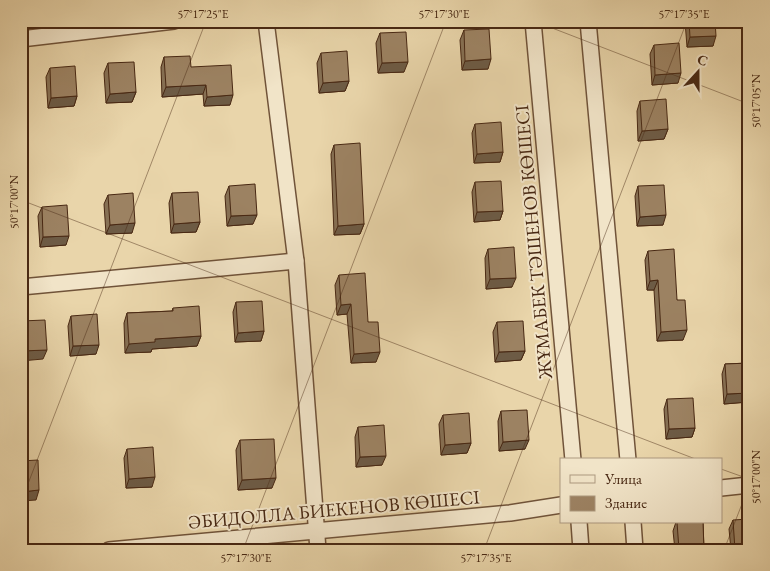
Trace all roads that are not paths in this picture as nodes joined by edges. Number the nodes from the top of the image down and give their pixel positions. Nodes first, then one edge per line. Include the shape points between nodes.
1 (174, 21) edge
2 (266, 21) edge
3 (533, 21) edge
4 (588, 21) edge
5 (21, 39) edge
6 (296, 261) junction
7 (21, 288) edge
8 (573, 458) edge
9 (628, 458) edge
10 (749, 485) edge
11 (722, 488) edge
12 (560, 505) edge
13 (579, 524) edge
14 (633, 524) edge
15 (316, 532) junction
16 (109, 550) edge
17 (318, 550) edge
18 (581, 550) edge
19 (635, 550) edge

1 - 5 street
2 - 6 street
3 - 8 street, ЖҰМАБЕК ТӘШЕНОВ КӨШЕСІ
4 - 9 street
6 - 7 street
6 - 15 street
10 - 11 street
12 - 15 street, ӘБИДОЛЛА БИЕКЕНОВ КӨШЕСІ
13 - 18 street
14 - 19 street
15 - 16 street, ӘБИДОЛЛА БИЕКЕНОВ КӨШЕСІ
15 - 17 street

